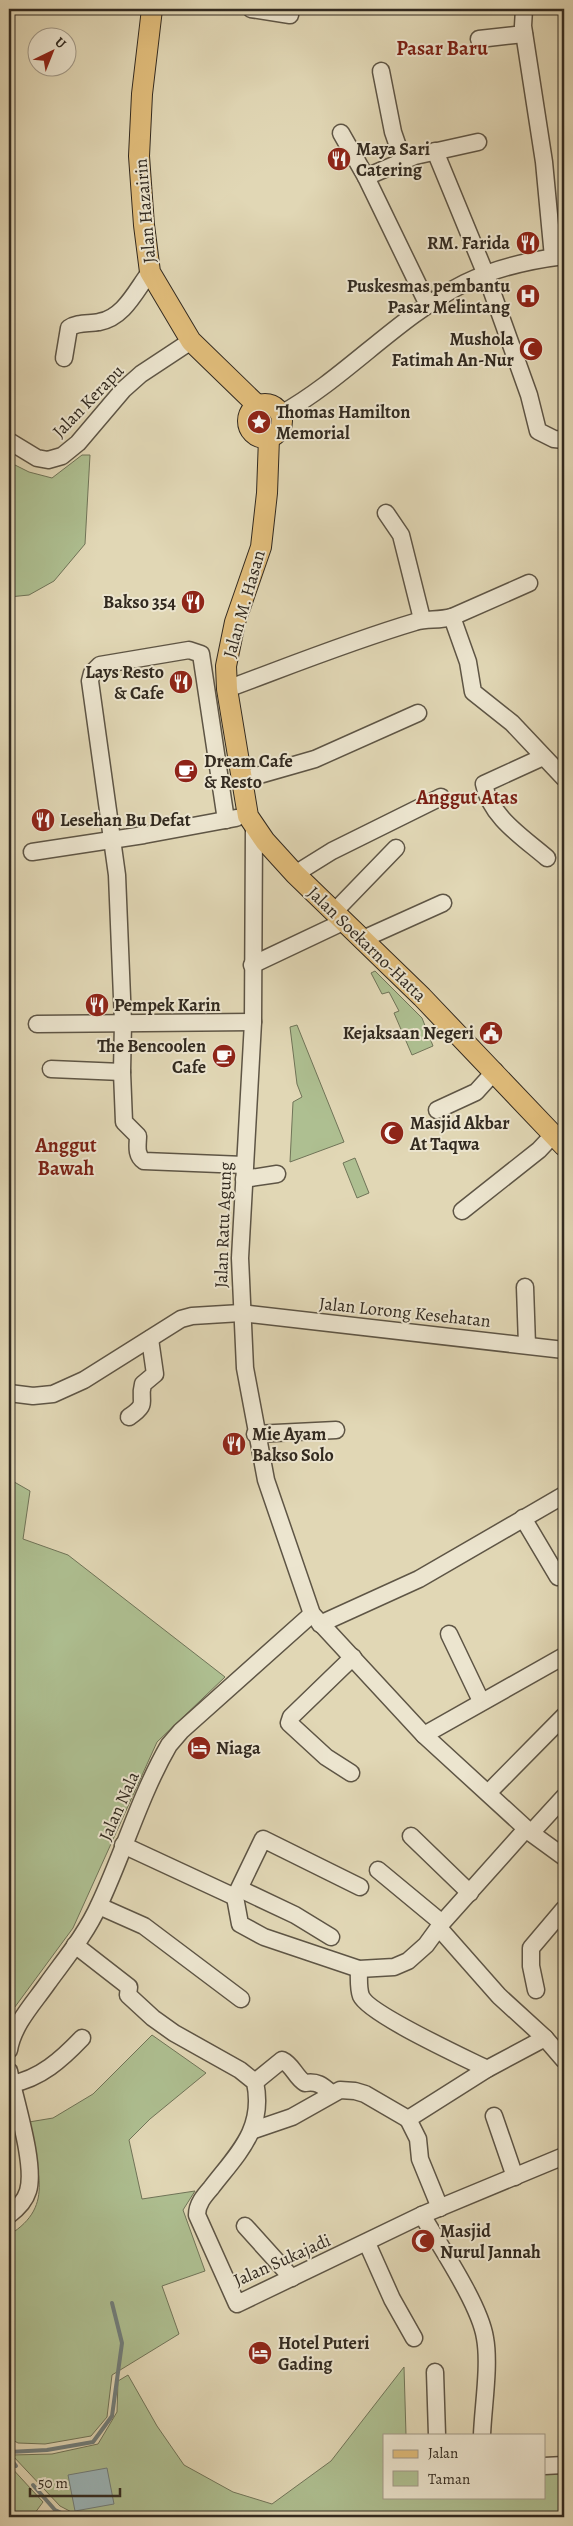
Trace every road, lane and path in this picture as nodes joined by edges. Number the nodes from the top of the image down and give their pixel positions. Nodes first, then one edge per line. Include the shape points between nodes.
1 (152, 9) edge
2 (251, 9) edge
3 (524, 9) edge
4 (290, 15) dead end
5 (524, 34) junction
6 (479, 40) dead end
7 (381, 71) dead end
8 (341, 134) dead end
9 (478, 142) dead end
10 (435, 152) junction
11 (403, 161) junction
12 (366, 177) junction
13 (559, 257) edge
14 (150, 272) junction
15 (486, 275) junction
16 (428, 305) junction
17 (191, 341) junction
18 (64, 358) dead end
19 (257, 405) junction
20 (281, 414) junction
21 (269, 438) junction
22 (564, 440) edge
23 (9, 441) edge
24 (386, 514) dead end
25 (529, 583) dead end
26 (452, 617) junction
27 (422, 619) junction
28 (226, 689) junction
29 (418, 713) dead end
30 (543, 756) junction
31 (564, 778) edge
32 (242, 780) junction
33 (441, 797) dead end
34 (226, 820) junction
35 (251, 822) junction
36 (113, 839) junction
37 (396, 848) dead end
38 (32, 852) dead end
39 (547, 858) dead end
40 (295, 874) junction
41 (443, 903) dead end
42 (340, 916) junction
43 (363, 939) junction
44 (252, 965) junction
45 (123, 1022) junction
46 (253, 1022) junction
47 (37, 1024) dead end
48 (52, 1069) dead end
49 (494, 1071) junction
50 (122, 1072) junction
51 (437, 1110) dead end
52 (559, 1140) edge
53 (244, 1172) junction
54 (277, 1174) dead end
55 (462, 1211) dead end
56 (524, 1287) dead end
57 (241, 1313) junction
58 (150, 1339) junction
59 (527, 1346) junction
60 (564, 1350) edge
61 (9, 1393) edge
62 (129, 1417) dead end
63 (336, 1430) dead end
64 (256, 1434) junction
65 (564, 1495) edge
66 (524, 1518) junction
67 (558, 1577) dead end
68 (316, 1619) junction
69 (449, 1634) dead end
70 (564, 1656) edge
71 (353, 1657) junction
72 (481, 1700) junction
73 (564, 1716) edge
74 (424, 1735) junction
75 (351, 1773) dead end
76 (488, 1793) junction
77 (564, 1797) edge
78 (529, 1831) junction
79 (411, 1836) dead end
80 (123, 1845) junction
81 (564, 1857) edge
82 (378, 1870) dead end
83 (360, 1887) dead end
84 (237, 1893) junction
85 (470, 1893) junction
86 (99, 1906) junction
87 (564, 1908) edge
88 (440, 1925) junction
89 (330, 1937) dead end
90 (75, 1945) junction
91 (359, 1969) junction
92 (536, 1990) dead end
93 (241, 1999) dead end
94 (82, 2038) dead end
95 (545, 2038) junction
96 (9, 2050) edge
97 (564, 2060) edge
98 (487, 2069) junction
99 (10, 2078) edge
100 (255, 2082) junction
101 (331, 2093) junction
102 (494, 2116) dead end
103 (408, 2119) junction
104 (254, 2130) junction
105 (564, 2156) edge
106 (515, 2177) junction
107 (440, 2208) junction
108 (9, 2215) edge
109 (422, 2215) junction
110 (245, 2226) dead end
111 (367, 2243) junction
112 (292, 2278) junction
113 (414, 2338) dead end
114 (435, 2372) dead end
115 (437, 2434) edge
116 (482, 2434) edge
117 (546, 2466) edge
118 (564, 2466) edge

1 - 14 main road, Jalan Hazairin via 142,94 140,156
2 - 4 street
3 - 5 street
5 - 6 street
5 - 13 street
7 - 11 street via 393,132
8 - 12 street
9 - 10 street
10 - 11 street
10 - 15 street
11 - 12 street
12 - 16 street
13 - 15 street
14 - 17 main road, Jalan Hazairin
14 - 18 street via 111,319 68,328
15 - 16 street via 467,282
15 - 22 street via 529,395 538,431
16 - 20 street via 323,388
17 - 19 main road, Jalan Hazairin
17 - 23 street, Jalan Kerapu via 123,390 78,443 62,456 48,460 37,458
19 - 20 main road via 271,405
19 - 21 main road via 248,418 249,426 253,434
20 - 21 main road via 280,429
21 - 28 main road, Jalan M. Hasan via 261,547 229,644
24 - 27 street via 401,535
25 - 26 street
26 - 27 street via 438,621
26 - 30 street via 468,662 473,692 512,723
27 - 28 street
28 - 32 main road, Jalan M. Hasan
29 - 32 street via 321,756
30 - 31 street
30 - 39 street via 484,784 504,822
32 - 35 main road, Jalan M. Hasan
33 - 40 street via 332,851
34 - 35 street
34 - 36 street
34 - 36 street via 204,659 197,651 189,650 100,665 92,673 90,681 96,736
35 - 40 main road, Jalan Soekarno-Hatta
35 - 44 street, Jalan Ratu Agung
36 - 38 street
36 - 45 street via 120,919
37 - 42 street
40 - 42 main road, Jalan Soekarno-Hatta
41 - 43 street
42 - 43 main road, Jalan Soekarno-Hatta
42 - 44 street
43 - 49 main road, Jalan Soekarno-Hatta
44 - 46 street, Jalan Ratu Agung
45 - 46 street
45 - 47 street
45 - 50 street
46 - 53 street, Jalan Ratu Agung
48 - 50 street
49 - 51 street via 476,1092
49 - 52 main road, Jalan Soekarno-Hatta
50 - 53 street via 124,1122 138,1136 141,1160
52 - 55 street via 538,1150
53 - 54 street
53 - 57 street, Jalan Ratu Agung
56 - 59 street
57 - 58 street, Jalan Lorong Kesehatan via 181,1319
57 - 59 street, Jalan Lorong Kesehatan
57 - 64 street, Jalan Ratu Agung via 245,1368
58 - 61 street, Jalan Lorong Kesehatan via 84,1380 53,1394
58 - 62 street via 155,1374 143,1384 141,1408
59 - 60 street, Jalan Lorong Kesehatan
63 - 64 street
64 - 68 street, Jalan Ratu Agung via 271,1497
65 - 66 street, Jalan Nala
66 - 67 street
66 - 68 street, Jalan Nala via 418,1578
68 - 71 street
68 - 80 street, Jalan Nala via 175,1737 162,1758
69 - 72 street
70 - 72 street
71 - 74 street
71 - 75 street via 291,1717 289,1723 326,1757
72 - 74 street
73 - 76 street
74 - 76 street
76 - 78 street
77 - 78 street
78 - 81 street
78 - 85 street
79 - 85 street
80 - 84 street
80 - 86 street, Jalan Nala
82 - 88 street
83 - 84 street via 263,1839
84 - 89 street via 295,1915
84 - 91 street via 238,1919 244,1928
85 - 88 street
86 - 90 street, Jalan Nala
86 - 93 street via 144,1926
87 - 92 street via 531,1948
88 - 91 street via 420,1950 402,1964
88 - 95 street via 499,1996
90 - 96 street, Jalan Nala via 22,2019 12,2036
90 - 100 street via 129,1987 128,1995 153,2018
91 - 98 street via 361,1997 369,2006
94 - 99 street via 36,2077
95 - 97 street
95 - 98 street
98 - 103 street
99 - 108 street via 30,2182 22,2203
100 - 101 street via 282,2060 294,2069 299,2079 305,2083 320,2084
100 - 104 street, Jalan Sukajadi via 258,2102
101 - 103 street via 355,2091
101 - 104 street via 292,2118
102 - 106 street
103 - 107 street via 418,2139 420,2159
104 - 112 street, Jalan Sukajadi via 199,2204 198,2215 234,2302 237,2304
105 - 106 street, Jalan Sukajadi
106 - 107 street, Jalan Sukajadi
107 - 109 street, Jalan Sukajadi
109 - 111 street, Jalan Sukajadi
109 - 116 street via 483,2330 486,2348
110 - 112 street
111 - 112 street, Jalan Sukajadi
111 - 113 street
114 - 115 street
117 - 118 street

